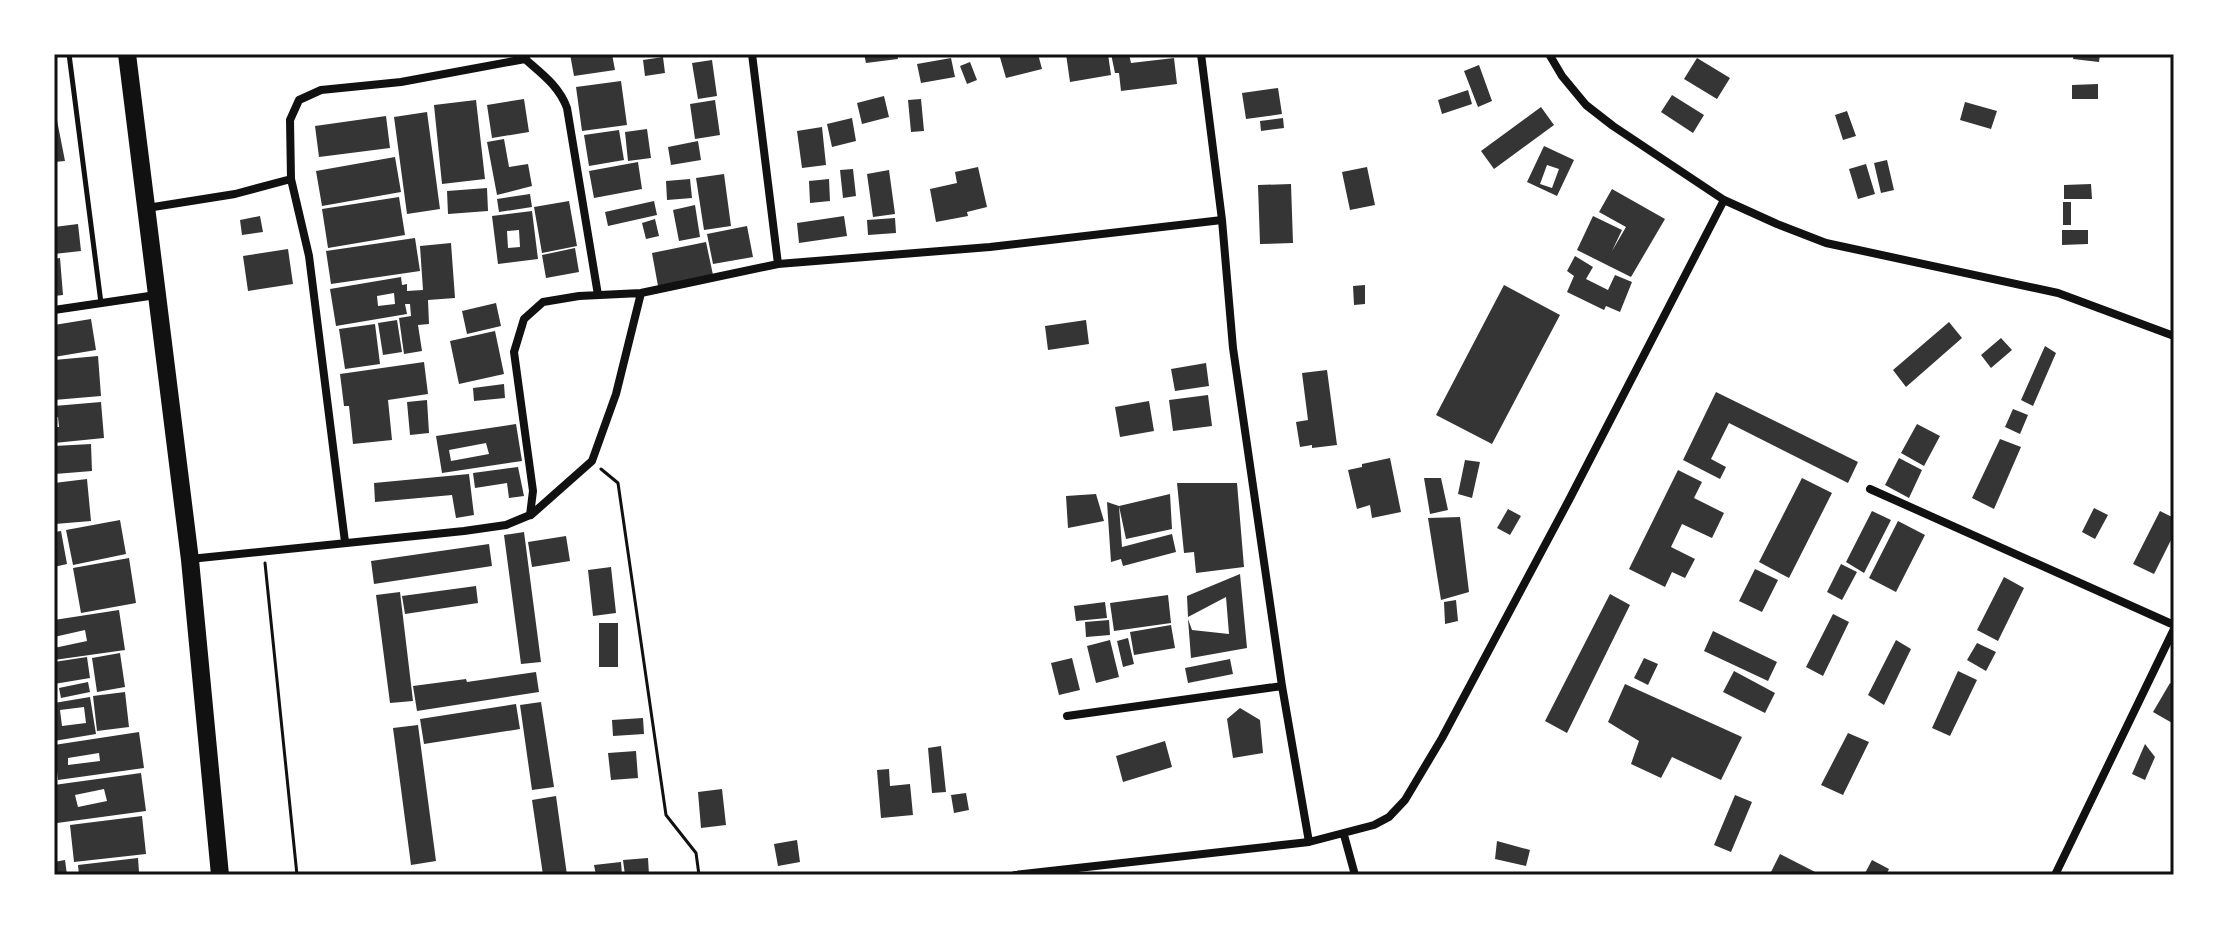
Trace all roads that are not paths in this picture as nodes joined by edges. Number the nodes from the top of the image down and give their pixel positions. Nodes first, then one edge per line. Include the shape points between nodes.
1 (69, 54) edge
2 (127, 54) edge
3 (752, 54) edge
4 (1201, 54) edge
5 (1549, 54) edge
6 (526, 56) edge
7 (291, 179) junction
8 (1724, 200) junction
9 (147, 208) junction
10 (1222, 220) junction
11 (778, 264) junction
12 (641, 293) junction
13 (158, 295) junction
14 (598, 295) junction
15 (101, 304) junction
16 (54, 310) edge
17 (2174, 336) edge
18 (1870, 489) dead end
19 (530, 515) junction
20 (345, 542) junction
21 (190, 560) junction
22 (2174, 627) edge
23 (1282, 686) junction
24 (1067, 716) dead end
25 (1344, 835) junction
26 (1309, 842) junction
27 (220, 875) edge
28 (1015, 875) edge
29 (1355, 875) edge
30 (2055, 875) edge

1 - 15 lane
2 - 9 highway
3 - 11 street
4 - 10 street
5 - 8 street via 1586,105
6 - 7 street via 401,82 321,90 299,100 290,120
6 - 14 street via 567,108
7 - 9 street
7 - 20 street via 309,256
8 - 17 street via 1826,243 2058,293
8 - 25 street via 1435,750 1389,817
9 - 13 highway
10 - 11 street
10 - 23 street via 1233,348
11 - 12 street
12 - 14 street
12 - 19 street via 616,394 592,461
13 - 15 street
13 - 21 highway
14 - 19 street via 543,302 524,319 514,352 533,491
15 - 16 street
18 - 22 street
19 - 20 street via 506,525
20 - 21 street
21 - 27 highway
22 - 30 street
23 - 24 street
23 - 26 street
25 - 26 street
25 - 29 street
26 - 28 street

